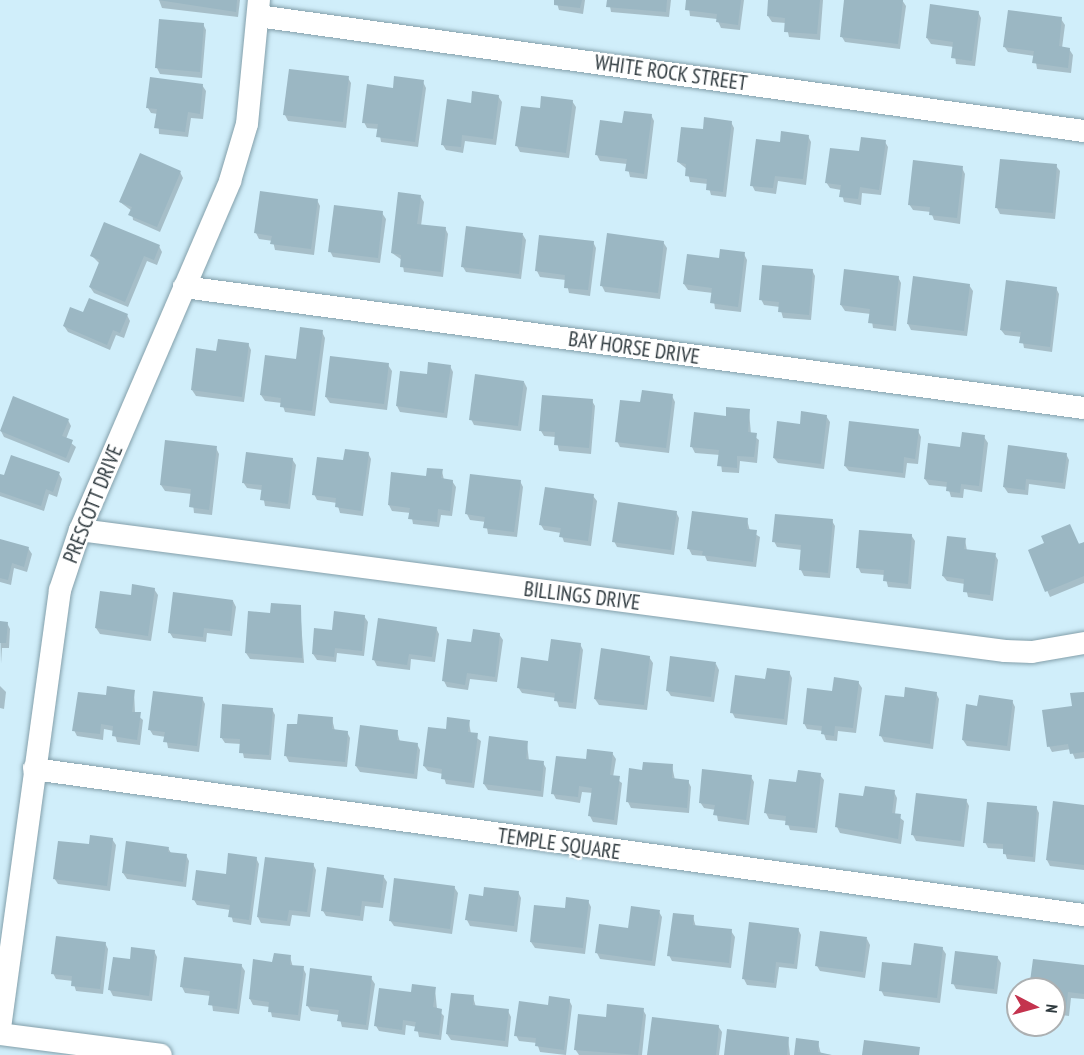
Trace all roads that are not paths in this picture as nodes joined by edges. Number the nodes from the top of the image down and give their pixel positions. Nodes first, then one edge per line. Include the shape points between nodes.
1 (258, 8) edge
2 (1084, 130) edge
3 (184, 287) junction
4 (1084, 408) edge
5 (80, 531) junction
6 (1084, 643) edge
7 (34, 769) junction
8 (1084, 915) edge
9 (0, 1028) edge
10 (0, 1034) edge
11 (161, 1055) edge

1 - 2 street, WHITE ROCK STREET
1 - 3 street, PRESCOTT DRIVE via 247,124 230,181
3 - 4 street, BAY HORSE DRIVE
3 - 5 street, PRESCOTT DRIVE
5 - 6 street, BILLINGS DRIVE via 1005,651 1032,652
5 - 7 street, PRESCOTT DRIVE via 60,590
7 - 8 street, TEMPLE SQUARE
7 - 9 street, PRESCOTT DRIVE
10 - 11 street

